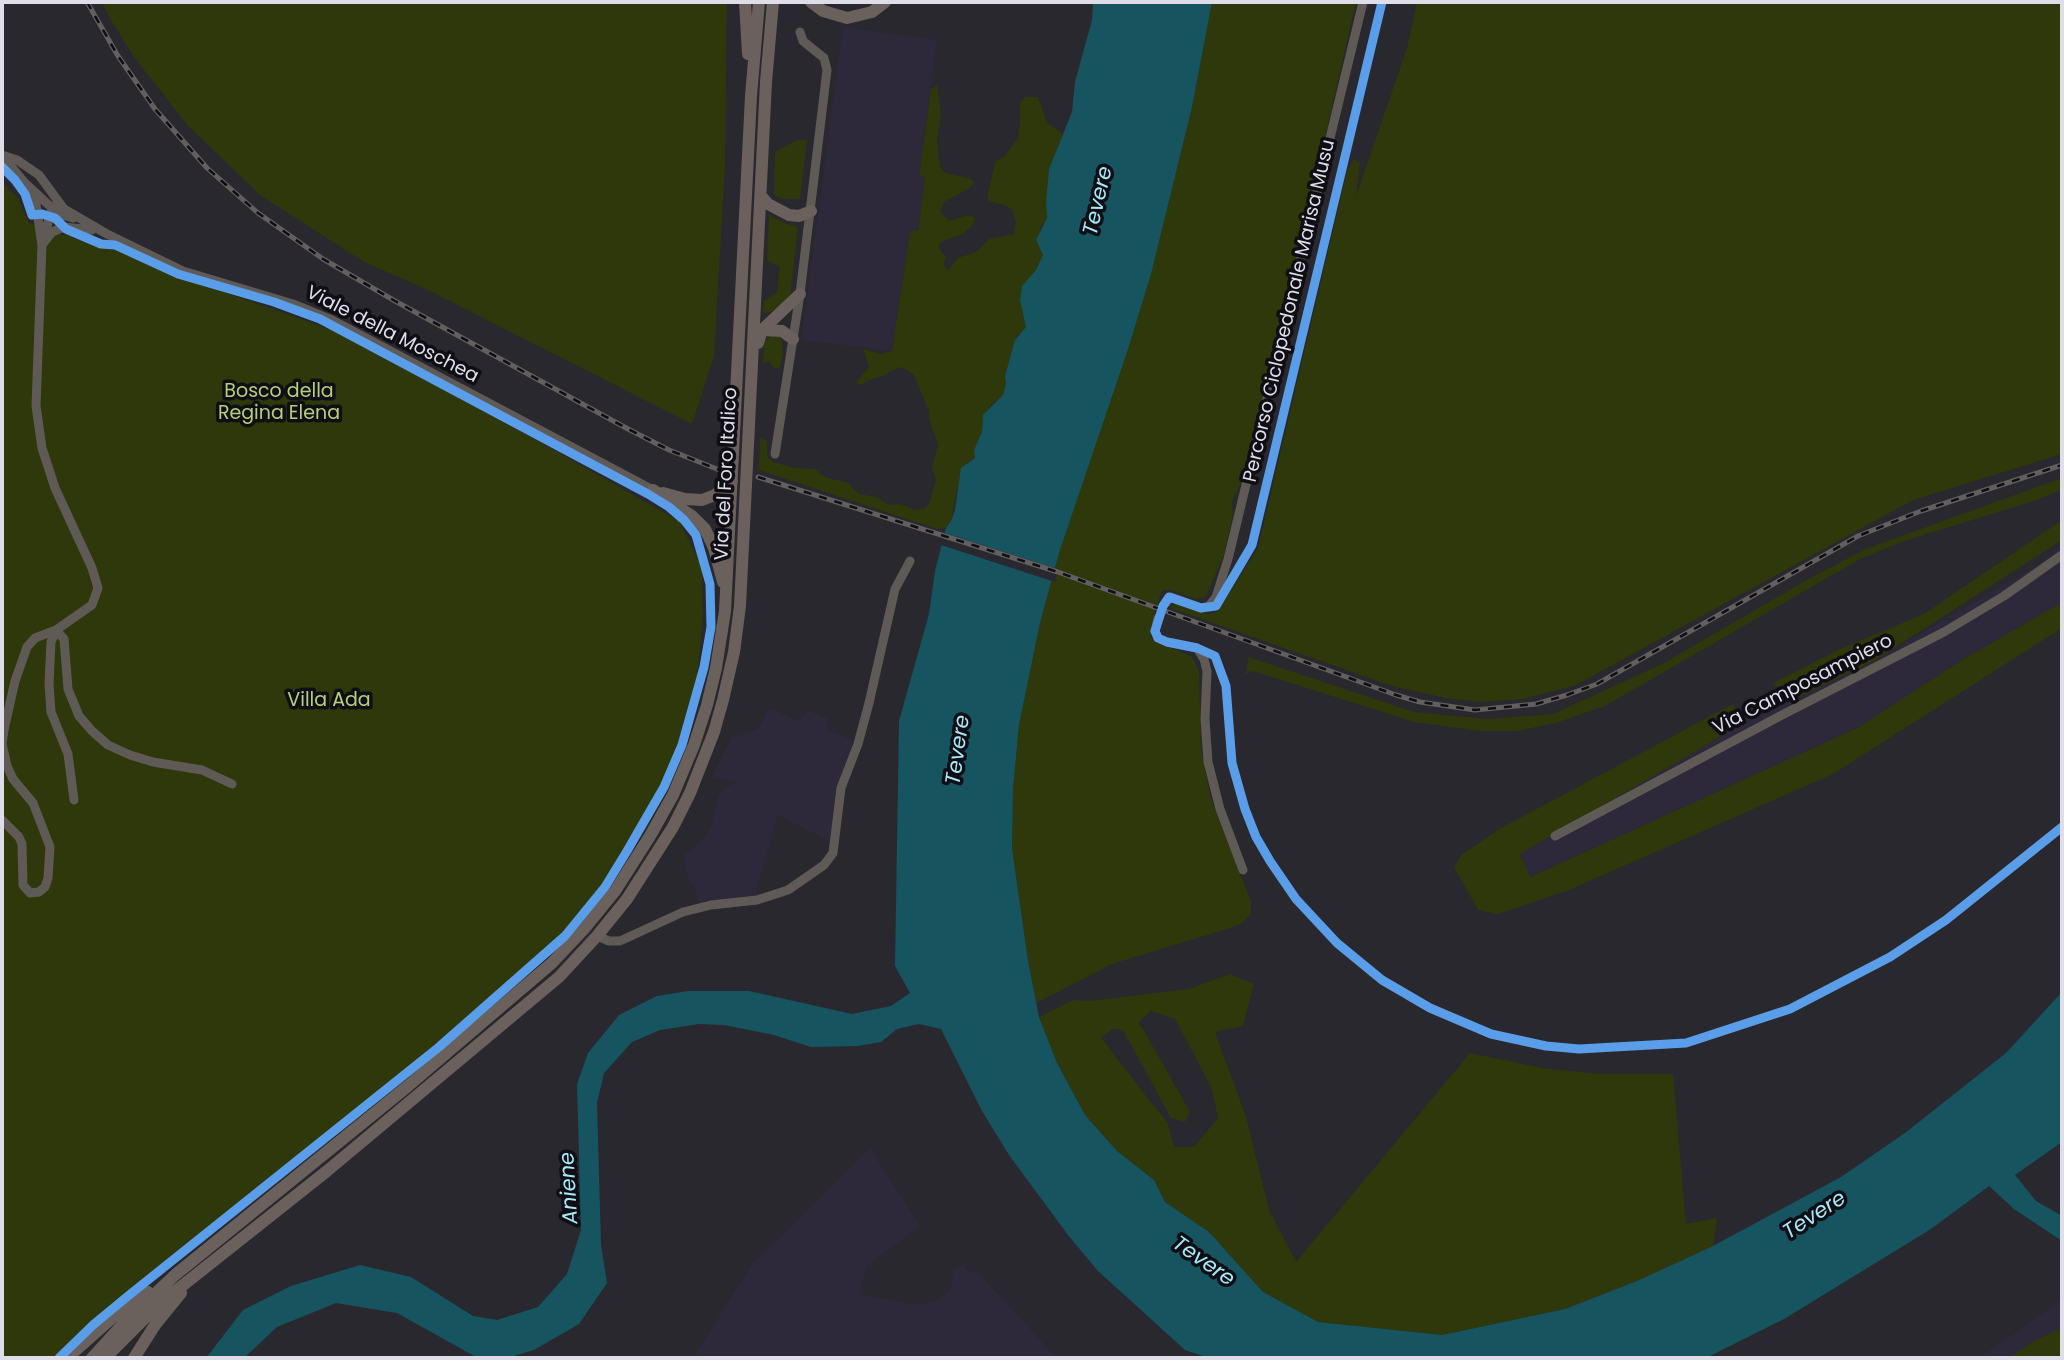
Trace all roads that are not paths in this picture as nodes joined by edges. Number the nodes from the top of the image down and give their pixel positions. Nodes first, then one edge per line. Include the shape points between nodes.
1 (745, 2) edge
2 (759, 2) edge
3 (774, 2) edge
4 (811, 2) edge
5 (885, 2) edge
6 (1363, 2) edge
7 (800, 32) dead end
8 (751, 96) junction
9 (2, 155) edge
10 (24, 182) junction
11 (761, 195) junction
12 (55, 196) junction
13 (53, 209) junction
14 (811, 211) junction
15 (78, 219) junction
16 (107, 234) junction
17 (42, 245) junction
18 (800, 294) junction
19 (762, 330) junction
20 (793, 339) junction
21 (751, 377) junction
22 (775, 454) dead end
23 (732, 481) junction
24 (653, 490) junction
25 (2062, 555) edge
26 (910, 561) dead end
27 (726, 599) junction
28 (1163, 606) dead end
29 (1158, 618) dead end
30 (56, 630) junction
31 (232, 784) dead end
32 (74, 800) dead end
33 (2, 820) edge
34 (1555, 836) dead end
35 (1243, 870) dead end
36 (597, 936) junction
37 (197, 1273) junction
38 (175, 1275) junction
39 (112, 1318) junction
40 (139, 1322) junction
41 (67, 1358) edge
42 (78, 1358) edge
43 (92, 1358) edge
44 (105, 1358) edge
45 (114, 1358) edge
46 (134, 1358) edge

1 - 8 highway
2 - 8 highway, Via del Foro Italico
3 - 11 highway, Via del Foro Italico
4 - 5 highway via 847,18 872,12
6 - 28 street via 1216,597 1201,608 1171,597
7 - 14 street via 803,41 825,60 827,70
8 - 23 highway, Via del Foro Italico
9 - 10 street, Viale della Moschea
9 - 12 street, Viale della Moschea via 39,175
10 - 13 street, Viale della Moschea
10 - 17 street via 36,204
11 - 14 highway via 789,215
11 - 21 highway, Via del Foro Italico
12 - 13 street
12 - 15 street, Viale della Moschea
13 - 15 street, Viale della Moschea
13 - 17 street
14 - 18 street
15 - 16 street, Viale della Moschea
16 - 17 street via 68,226 52,232
16 - 24 street, Viale della Moschea via 183,271 332,320
17 - 30 street via 36,406 42,448 98,588 92,605
18 - 19 highway
18 - 20 street
19 - 20 highway via 782,331
19 - 21 highway
20 - 22 street
21 - 36 highway, Via del Foro Italico via 740,606 718,720 673,827
23 - 24 highway via 702,500
23 - 27 highway, Via del Foro Italico
24 - 27 highway via 705,529 715,548
25 - 34 street, Via Camposampiero via 1944,632
26 - 36 street via 895,589 858,744 841,788 833,853 824,865 788,890 757,900 683,912 620,941
27 - 38 highway, Via del Foro Italico via 712,685 683,772 650,836 601,908 569,946 516,995
29 - 35 street via 1154,631 1158,638 1197,648 1204,659 1208,762
30 - 31 street via 64,639 68,689 79,716 108,745
30 - 32 street via 51,642 51,712 68,754
30 - 33 street via 35,638 23,654 3,737 7,766 33,803 50,847 48,878 39,892 30,893 24,887 22,844
36 - 37 highway, Via del Foro Italico via 547,987 412,1102
37 - 40 highway, Via del Foro Italico
37 - 46 highway
38 - 39 highway
38 - 43 highway, Via del Foro Italico
39 - 41 highway
39 - 42 highway
40 - 44 highway, Via del Foro Italico
40 - 45 highway

